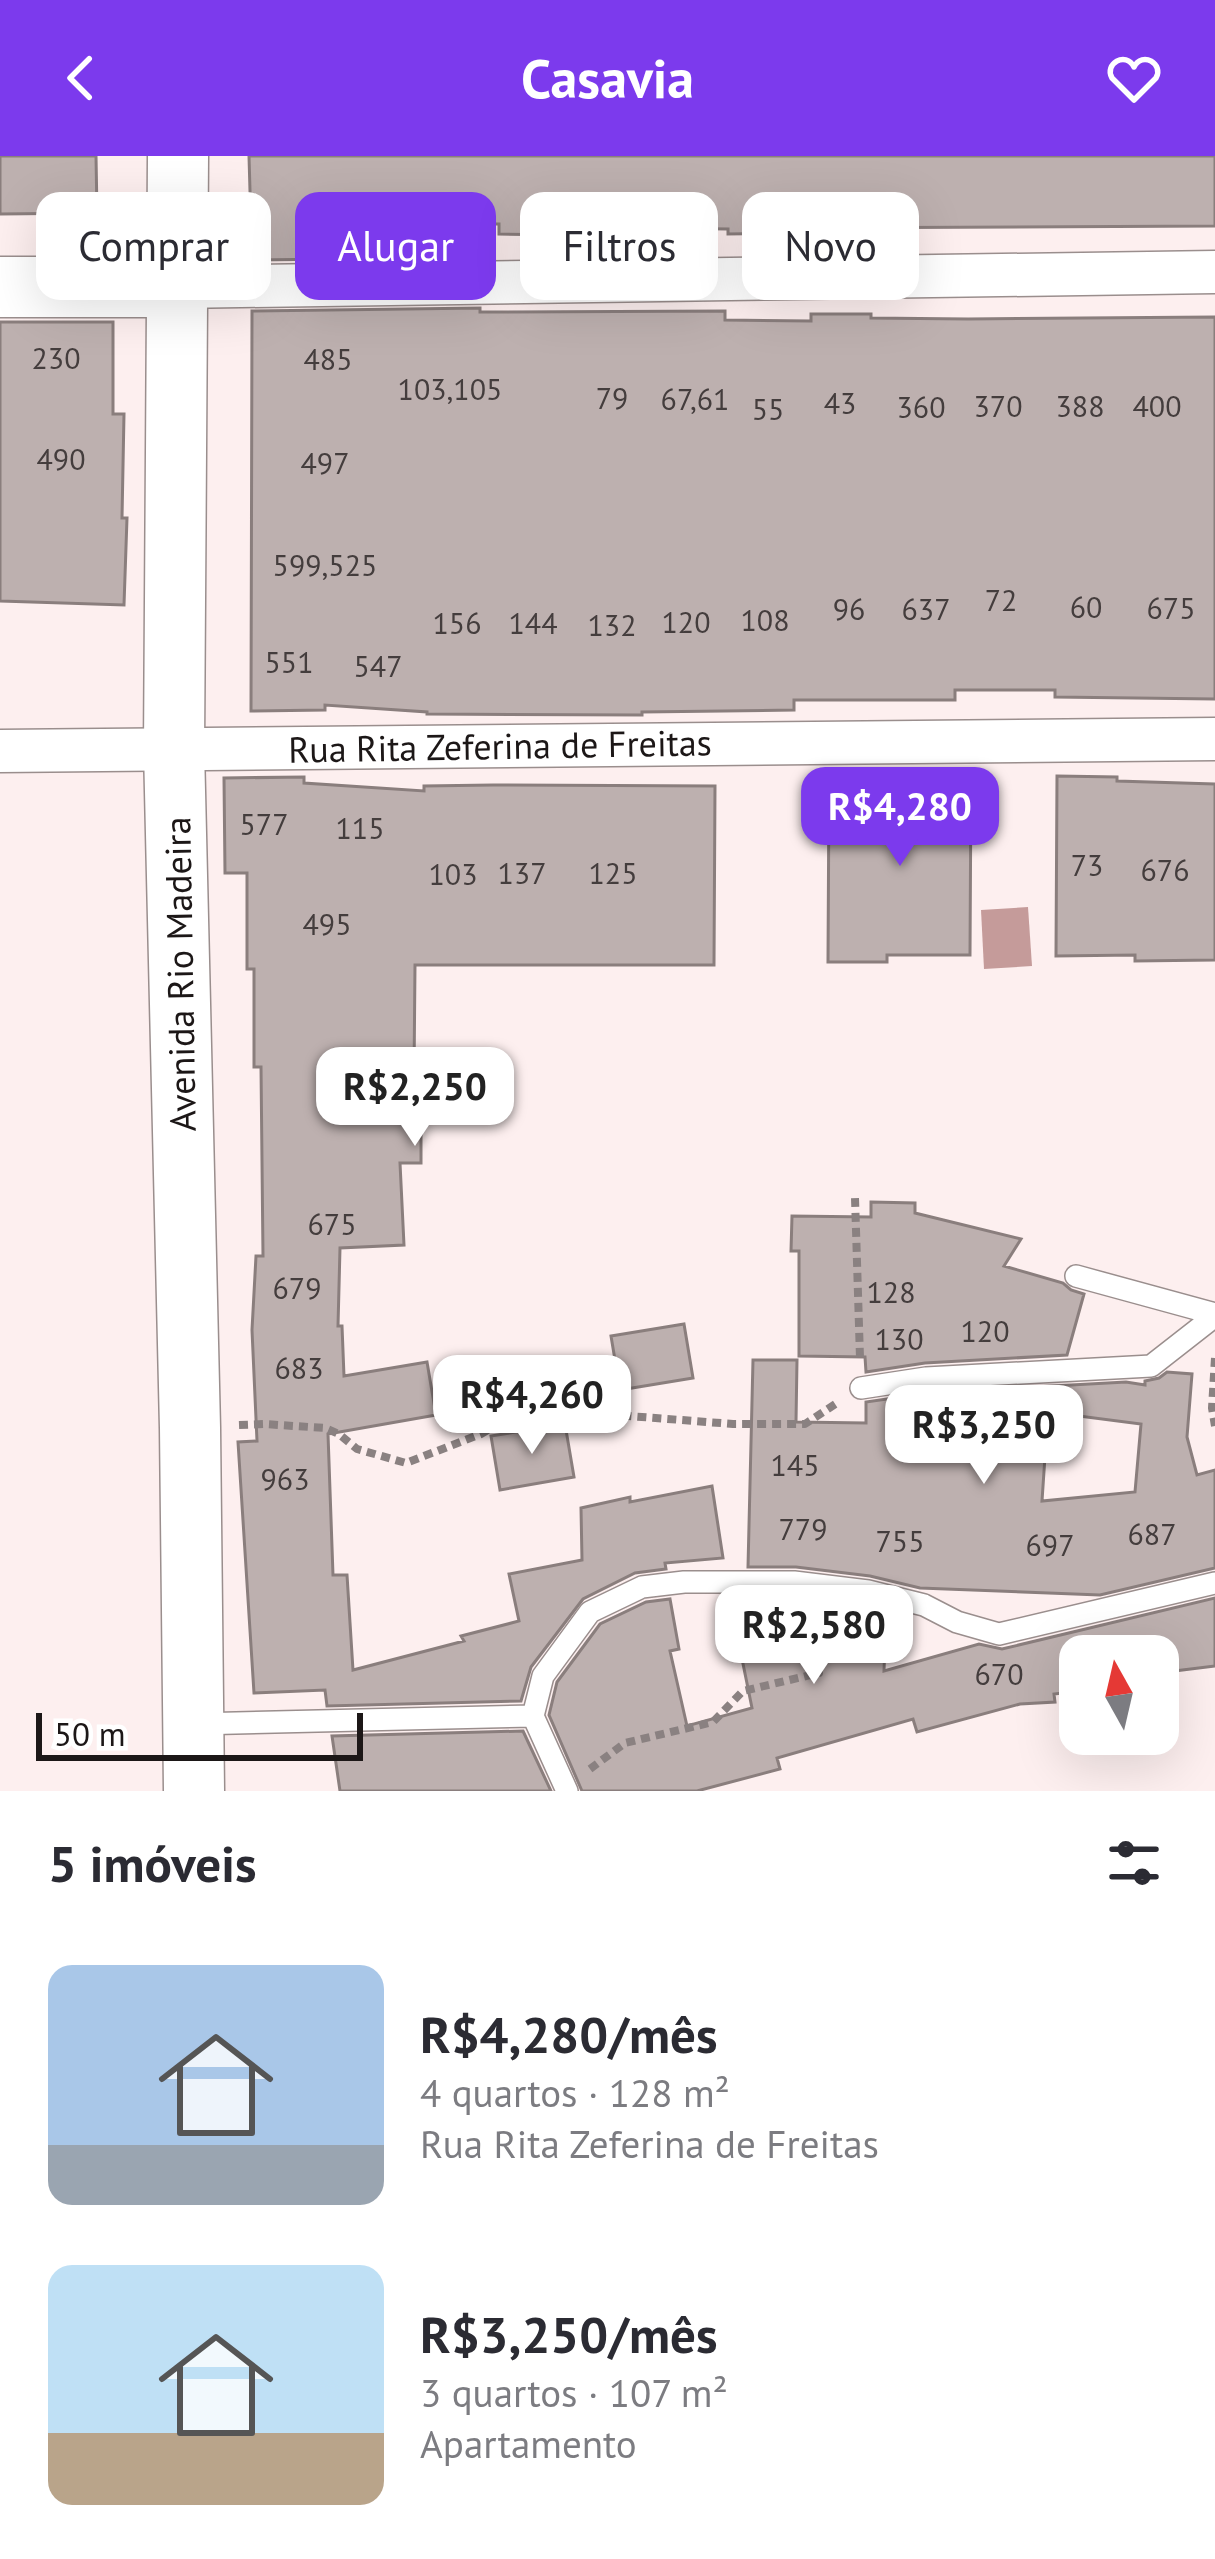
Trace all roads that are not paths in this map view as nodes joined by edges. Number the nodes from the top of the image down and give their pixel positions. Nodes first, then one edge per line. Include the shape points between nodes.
1 (178, 156) edge
2 (178, 192) edge
3 (1215, 272) edge
4 (271, 286) edge
5 (0, 287) edge
6 (36, 287) edge
7 (178, 300) edge
8 (1215, 740) edge
9 (174, 749) junction
10 (0, 751) edge
11 (1076, 1276) dead end
12 (1215, 1315) edge
13 (861, 1388) road end
14 (1215, 1582) edge
15 (533, 1716) junction
16 (194, 1724) junction
17 (565, 1789) edge
18 (194, 1791) edge

1 - 2 main road, Avenida Rio Madeira
3 - 4 street
5 - 6 main road
7 - 9 main road, Avenida Rio Madeira
8 - 9 street, Rua Rita Zeferina de Freitas
9 - 10 street, Rua Rita Zeferina de Freitas
9 - 16 main road, Avenida Rio Madeira
11 - 12 lane
12 - 13 lane via 1151,1366
14 - 15 lane via 999,1634 868,1591 794,1582 642,1588 590,1612 543,1676
15 - 16 lane
15 - 17 lane
16 - 18 main road, Avenida Rio Madeira

